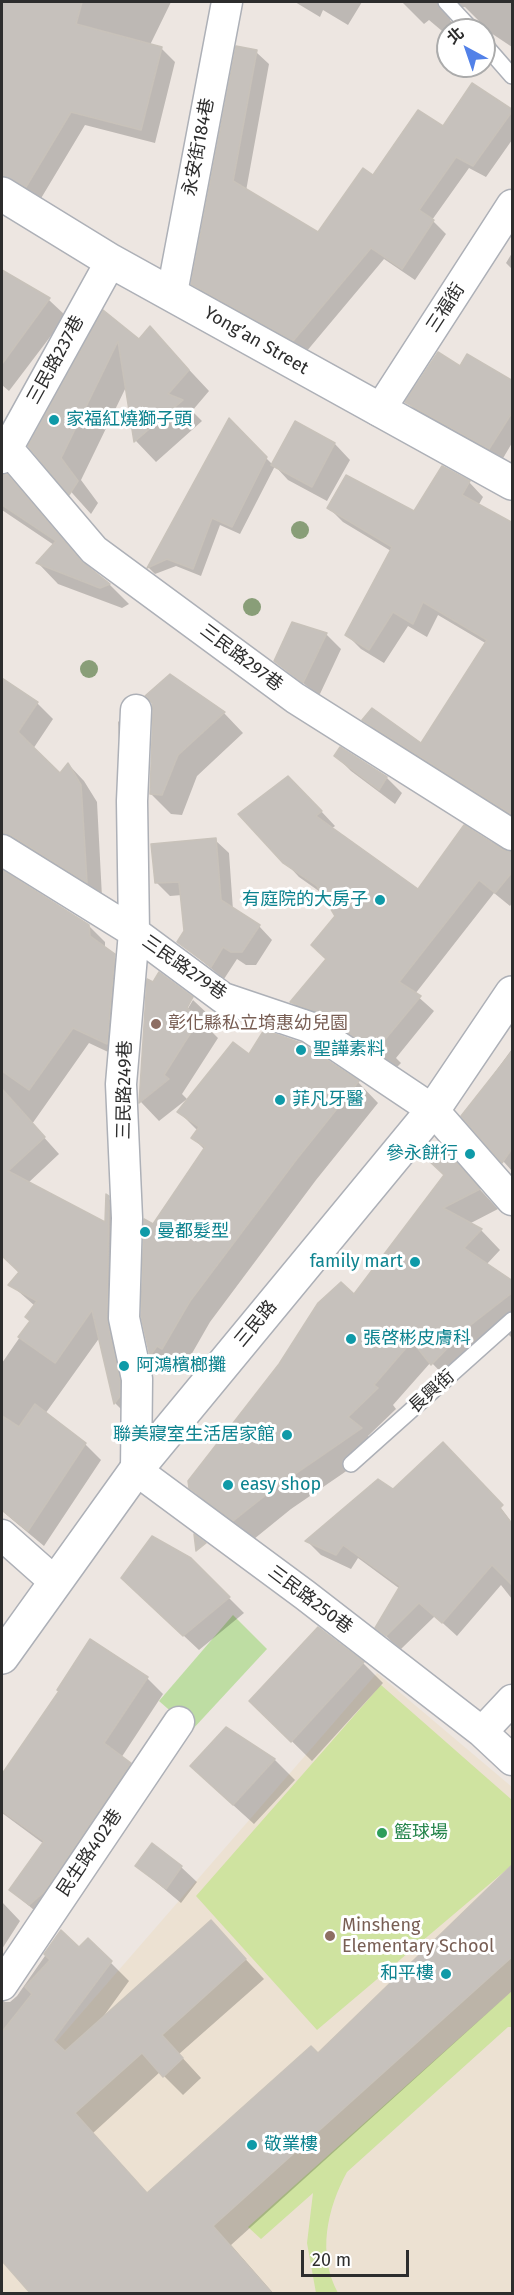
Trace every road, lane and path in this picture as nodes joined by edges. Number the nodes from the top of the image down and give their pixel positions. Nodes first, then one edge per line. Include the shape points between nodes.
1 (227, 2) edge
2 (446, 2) edge
3 (461, 18) edge
4 (496, 57) edge
5 (513, 76) edge
6 (2, 194) edge
7 (513, 205) edge
8 (111, 261) junction
9 (172, 293) junction
10 (379, 411) junction
11 (3, 450) edge
12 (513, 483) edge
13 (136, 710) dead end
14 (513, 835) edge
15 (2, 850) edge
16 (134, 932) junction
17 (513, 993) edge
18 (433, 1110) junction
19 (513, 1200) edge
20 (513, 1320) edge
21 (351, 1464) dead end
22 (136, 1470) junction
23 (2, 1535) edge
24 (56, 1582) junction
25 (2, 1657) edge
26 (513, 1700) edge
27 (179, 1722) dead end
28 (482, 1732) junction
29 (513, 1760) edge
30 (2, 1985) edge

1 - 9 street, 永安街184巷
2 - 3 lane
4 - 5 lane
6 - 8 street, Yong’an Street
7 - 10 street, 三福街
8 - 9 street, Yong’an Street
8 - 11 street, 三民路237巷
9 - 10 street, Yong’an Street
10 - 12 street, Yong’an Street
11 - 14 street, 三民路297巷 via 94,550 295,698
13 - 16 street, 三民路249巷 via 132,801
15 - 16 street, 三民路279巷
16 - 18 street, 三民路279巷 via 223,998 309,1027
16 - 22 street, 三民路249巷 via 121,1084 127,1218 124,1318 137,1379
17 - 18 street, 三民路
18 - 19 street
18 - 22 street, 三民路
20 - 21 lane, 長興街
22 - 24 street, 三民路
22 - 28 street, 三民路250巷
23 - 24 street
24 - 25 street, 三民路
26 - 28 street
27 - 30 street, 民生路402巷
28 - 29 street, 三民路250巷

